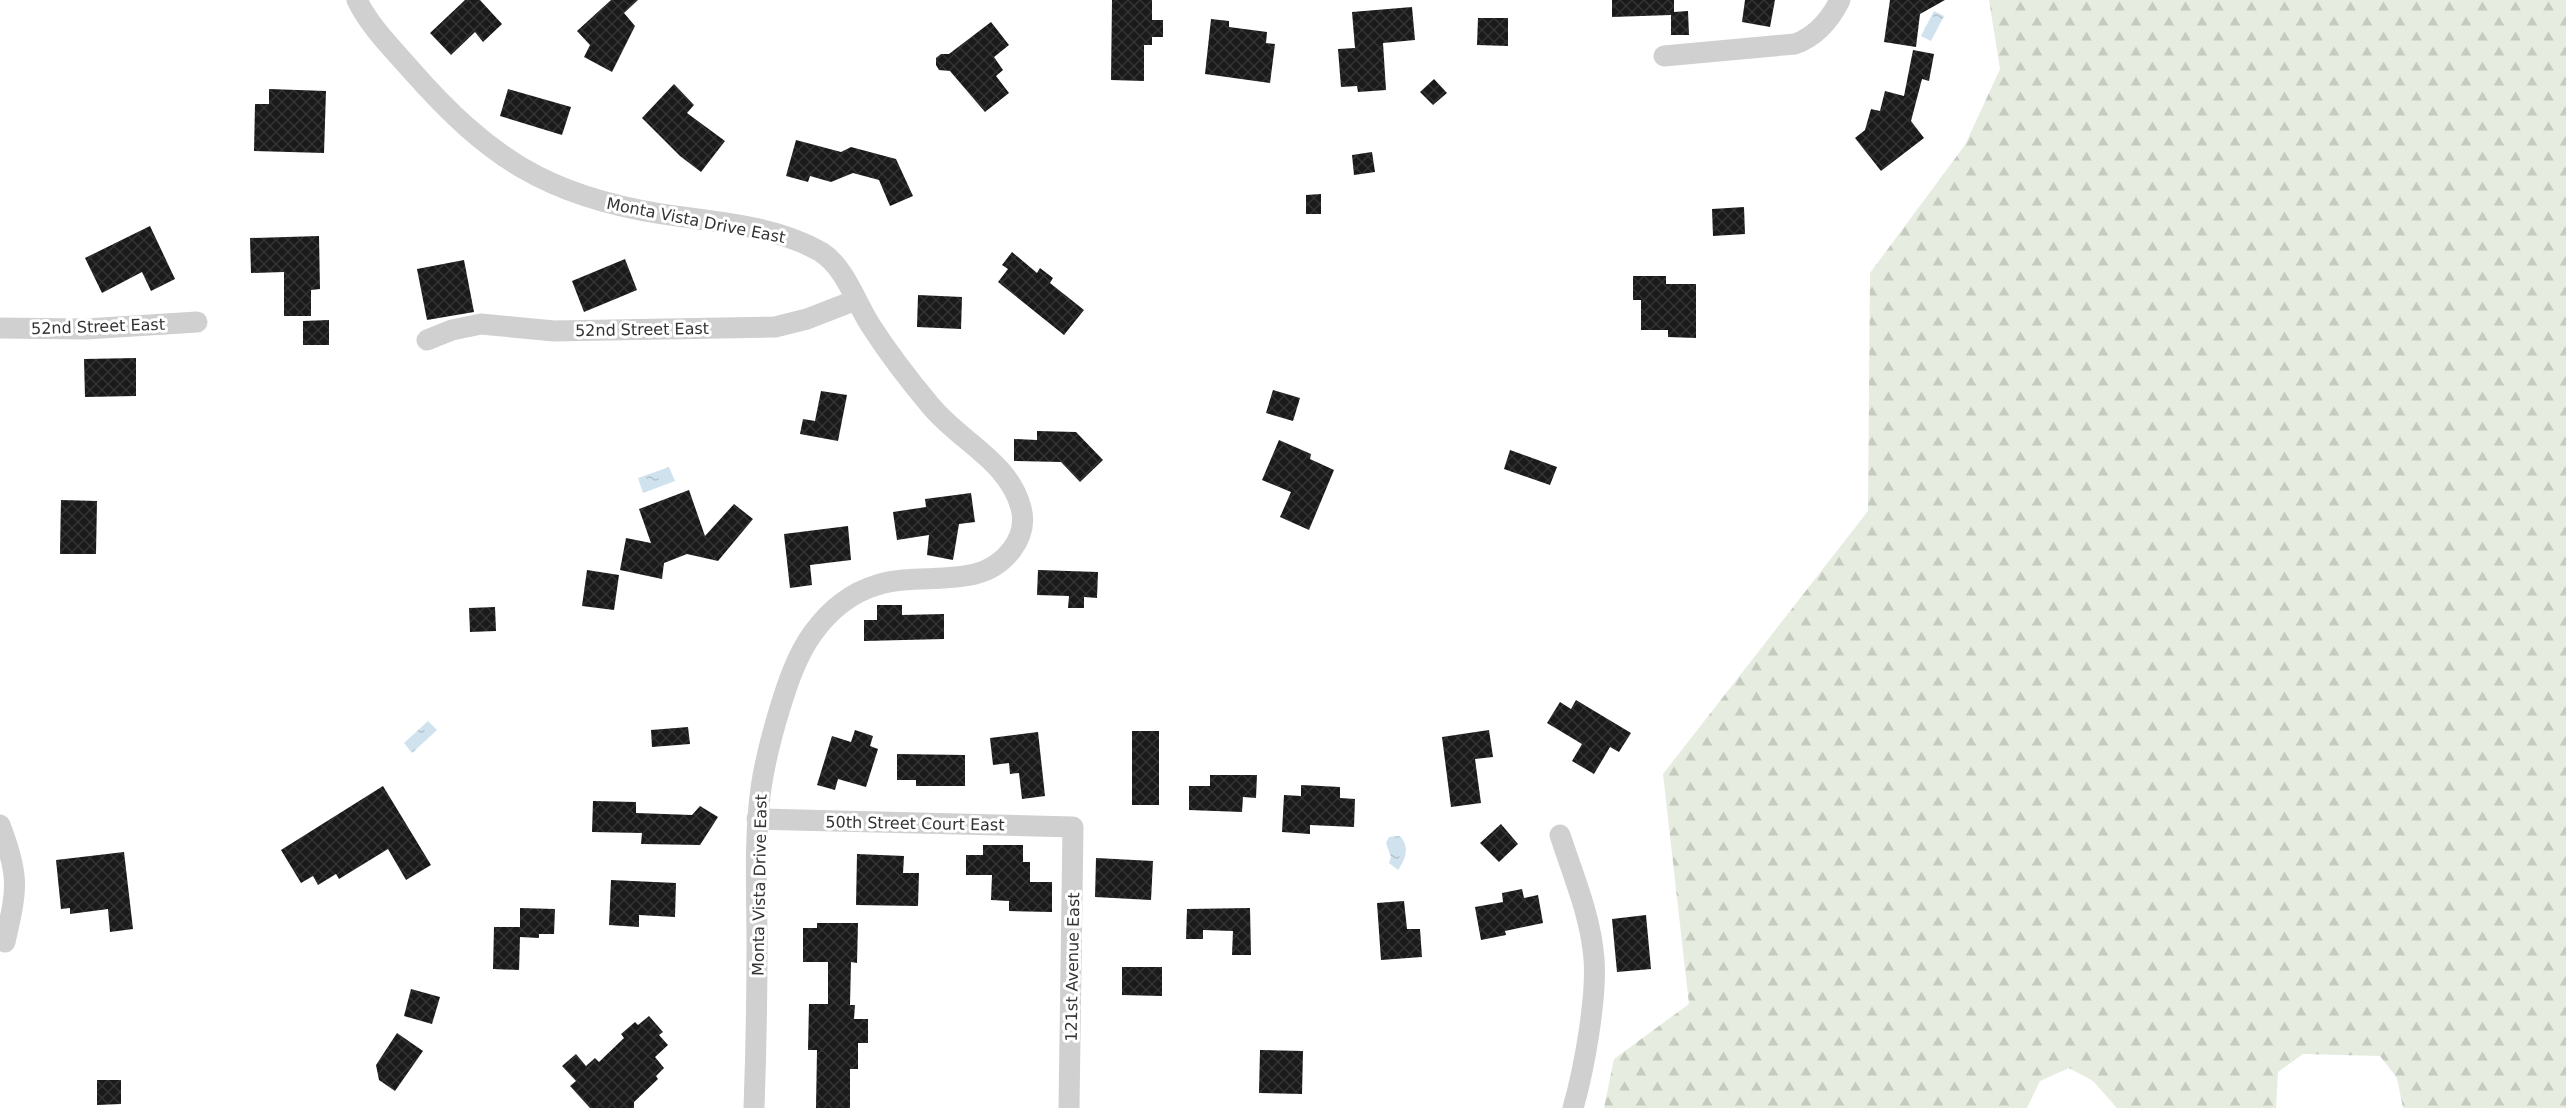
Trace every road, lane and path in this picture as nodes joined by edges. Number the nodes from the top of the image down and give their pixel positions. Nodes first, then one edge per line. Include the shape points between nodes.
1 (357, 0) edge
2 (1840, 0) edge
3 (1664, 56) dead end
4 (856, 300) junction
5 (197, 322) dead end
6 (0, 328) edge
7 (427, 340) dead end
8 (758, 819) junction
9 (0, 825) edge
10 (1073, 827) joint
11 (1560, 835) dead end
12 (5, 942) dead end
13 (754, 1108) edge
14 (1069, 1108) edge
15 (1574, 1108) edge

1 - 4 street, Monta Vista Drive East via 376,30 466,129 525,169 579,195 604,202 787,237 826,256
2 - 3 street via 1819,30 1795,44
4 - 7 street, 52nd Street East via 775,327 554,331 481,324
4 - 8 street, Monta Vista Drive East via 906,377 938,416 1004,473 1020,503 1023,530 1002,560 977,574 879,584 863,590 826,616 808,640 788,682 768,750
5 - 6 street, 52nd Street East via 86,329
8 - 10 street, 50th Street Court East
8 - 13 street, Monta Vista Drive East
9 - 12 street via 13,860 16,887
10 - 14 street, 121st Avenue East
11 - 15 street via 1594,957 1590,1013

